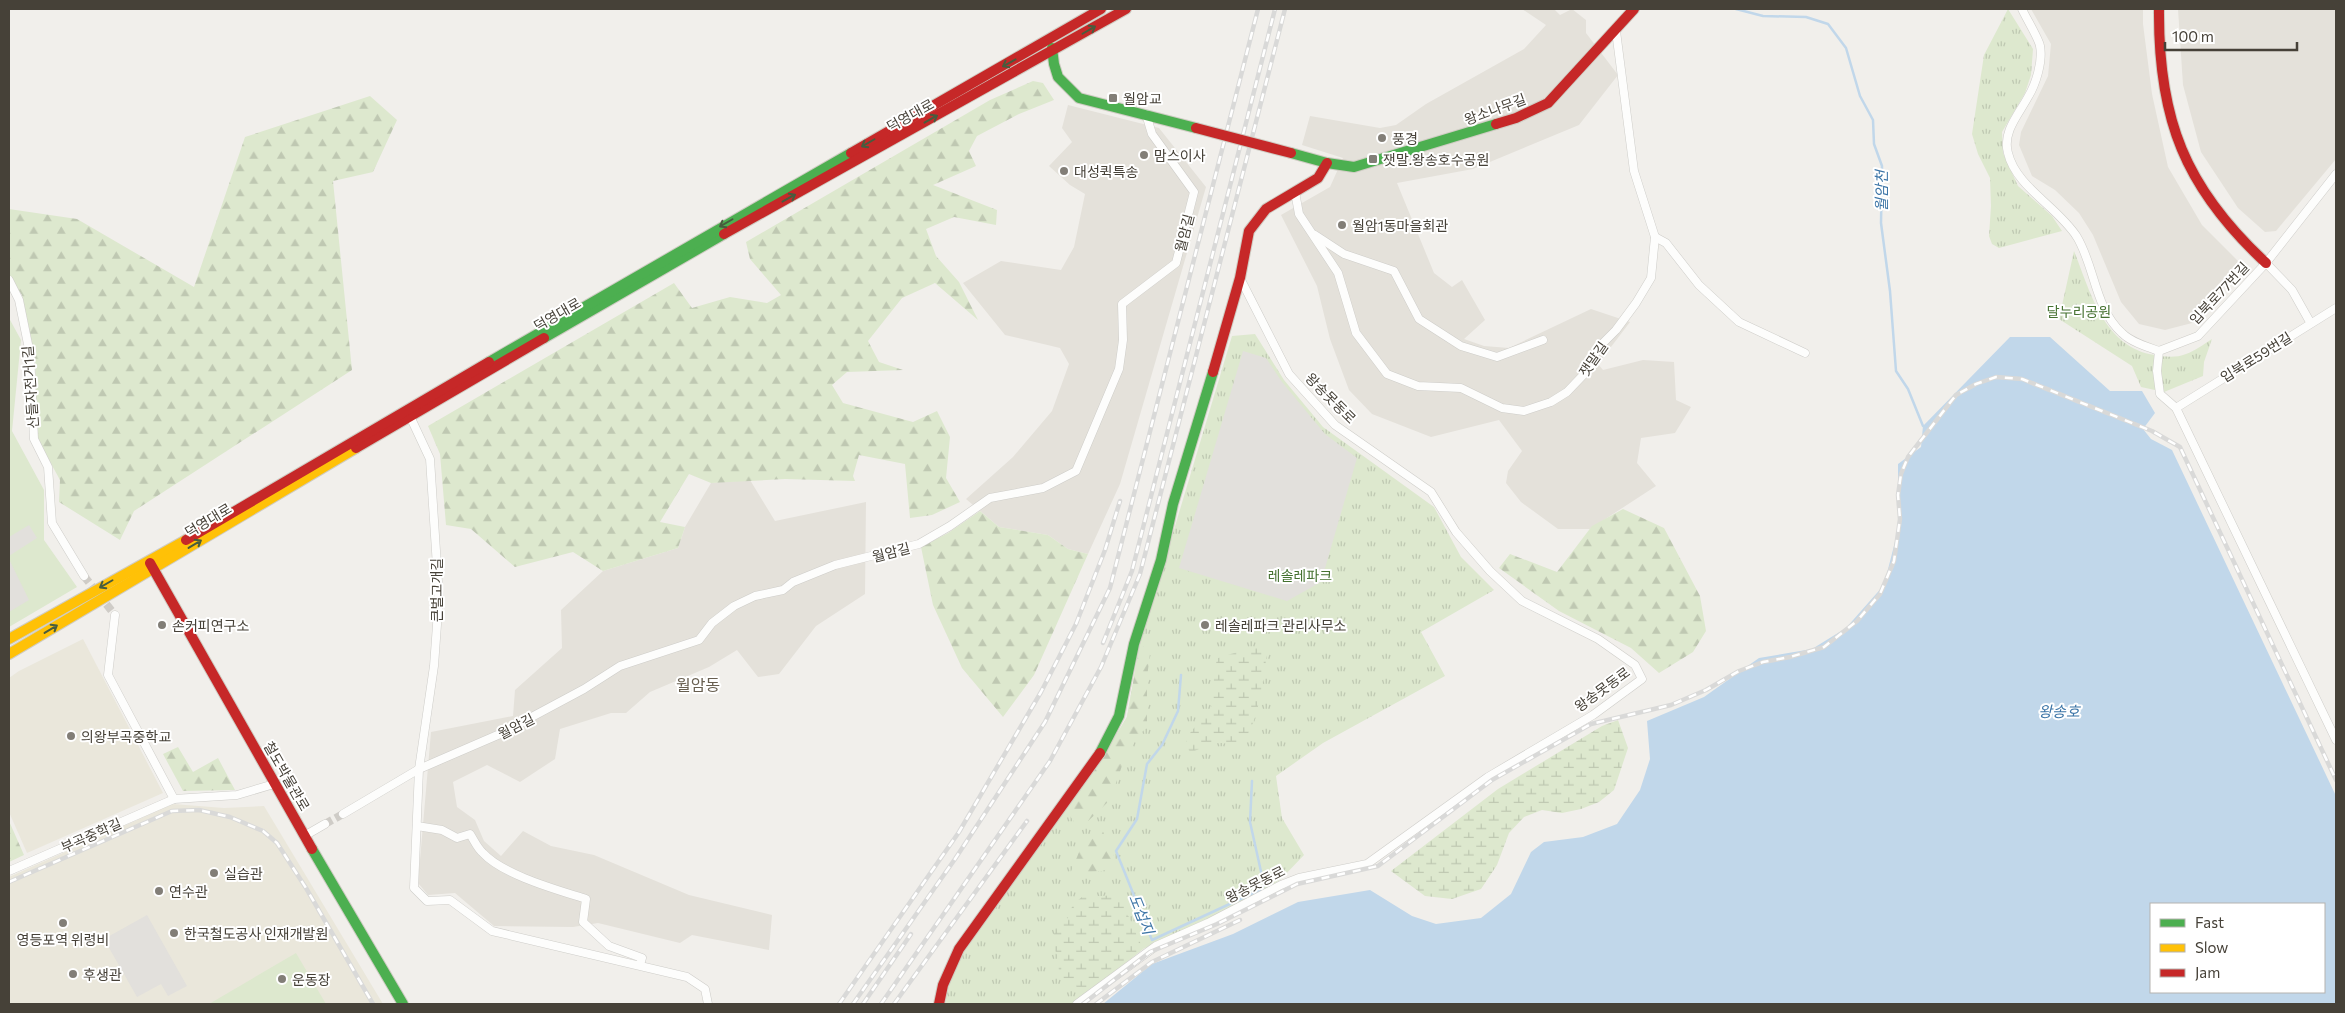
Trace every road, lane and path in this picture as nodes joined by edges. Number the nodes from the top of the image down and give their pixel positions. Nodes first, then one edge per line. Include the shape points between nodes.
1 (1102, 9) edge
2 (1126, 9) edge
3 (1634, 9) edge
4 (2022, 9) edge
5 (2160, 9) edge
6 (1616, 31) junction
7 (1052, 39) junction
8 (1052, 52) junction
9 (1146, 114) junction
10 (1327, 163) junction
11 (2336, 174) edge
12 (1295, 192) junction
13 (1312, 232) junction
14 (1655, 237) junction
15 (2266, 263) junction
16 (1240, 278) junction
17 (9, 280) edge
18 (2336, 308) edge
19 (2310, 322) junction
20 (1543, 340) dead end
21 (2159, 351) junction
22 (1804, 353) dead end
23 (2176, 408) junction
24 (408, 412) junction
25 (151, 565) junction
26 (84, 576) tunnel mouth
27 (115, 615) dead end
28 (9, 639) edge
29 (9, 654) edge
30 (2336, 740) edge
31 (419, 769) junction
32 (274, 784) junction
33 (174, 799) junction
34 (343, 814) tunnel mouth
35 (325, 824) tunnel mouth
36 (417, 826) junction
37 (306, 835) junction
38 (9, 872) edge
39 (641, 962) junction
40 (403, 1004) edge
41 (708, 1004) edge
42 (939, 1004) edge
43 (1077, 1004) edge

1 - 7 street, 덕영대로
8 -> 2 street, 덕영대로
3 - 6 street, 왕소나무길
4 - 21 street via 2040,45 2037,74 2029,97 2008,134 2008,153 2024,183 2058,212 2077,238 2108,316 2122,333 2145,347
5 - 15 street, 입북로77번길 via 2158,27 2166,90 2185,161 2200,188 2222,216
6 - 10 street, 왕소나무길 via 1548,103 1516,118 1354,167
6 - 14 street, 잿말길 via 1634,171
7 - 8 street
7 -> 24 street, 덕영대로 via 668,257
8 - 9 street via 1054,69 1065,87 1079,98
24 -> 8 street, 덕영대로
9 - 10 street, bridge
9 - 31 street, 월암길 via 1152,134 1194,192 1176,263 1122,304 1123,340 1119,369 1076,470 1043,488 990,498 919,544 835,565 793,582 783,590 755,596 734,606 712,623 699,640 620,666 500,734
10 - 12 street via 1318,178
11 - 15 street
12 - 13 street, 잿말길 via 1299,214
12 - 16 street via 1266,209 1249,231
13 - 14 street, 잿말길 via 1338,273 1356,333 1387,374 1418,386 1461,388 1502,408 1524,411 1567,392 1588,370 1597,349 1616,330 1651,278
13 - 20 street via 1344,254 1394,271 1419,319 1461,346 1498,358
14 - 22 street via 1666,243 1699,286 1739,322
15 - 19 street via 2292,290
15 - 21 street, 입북로77번길 via 2198,336
16 - 42 street via 1173,504 1161,560 1134,644 1119,716 1096,760 959,949 943,985
16 - 43 street, 왕송못동로 via 1289,374 1335,425 1431,492 1456,532 1522,601 1598,639 1634,665 1642,679 1592,715 1488,777 1367,864 1299,878 1281,885 1156,946
17 - 26 street, 산들자전거1길 via 19,300 30,354 34,439 48,467 52,523
18 - 19 street, 입북로59번길
19 - 23 street, 입북로59번길
21 - 23 street via 2160,394
23 - 30 street
24 - 25 street, 덕영대로
24 - 31 street, 큰벌고개길 via 430,459 439,597 434,666
25 -> 28 street, 덕영대로
29 -> 25 street, 덕영대로
25 - 32 street, 철도박물관로
27 - 33 street via 108,675
31 - 34 street, 월암길
31 - 36 street, 큰벌고개길
32 - 33 street, 부곡중학길 via 237,795
32 - 37 street, 철도박물관로
33 - 38 street, 부곡중학길
35 - 37 street
36 - 39 street via 442,830 458,838 470,834 482,853 495,864 540,884 586,899 583,922 609,946
36 - 39 street, 큰벌고개길 via 414,888 427,901 450,900 492,931
37 - 40 street, 철도박물관로
39 - 41 street via 688,977 705,989

